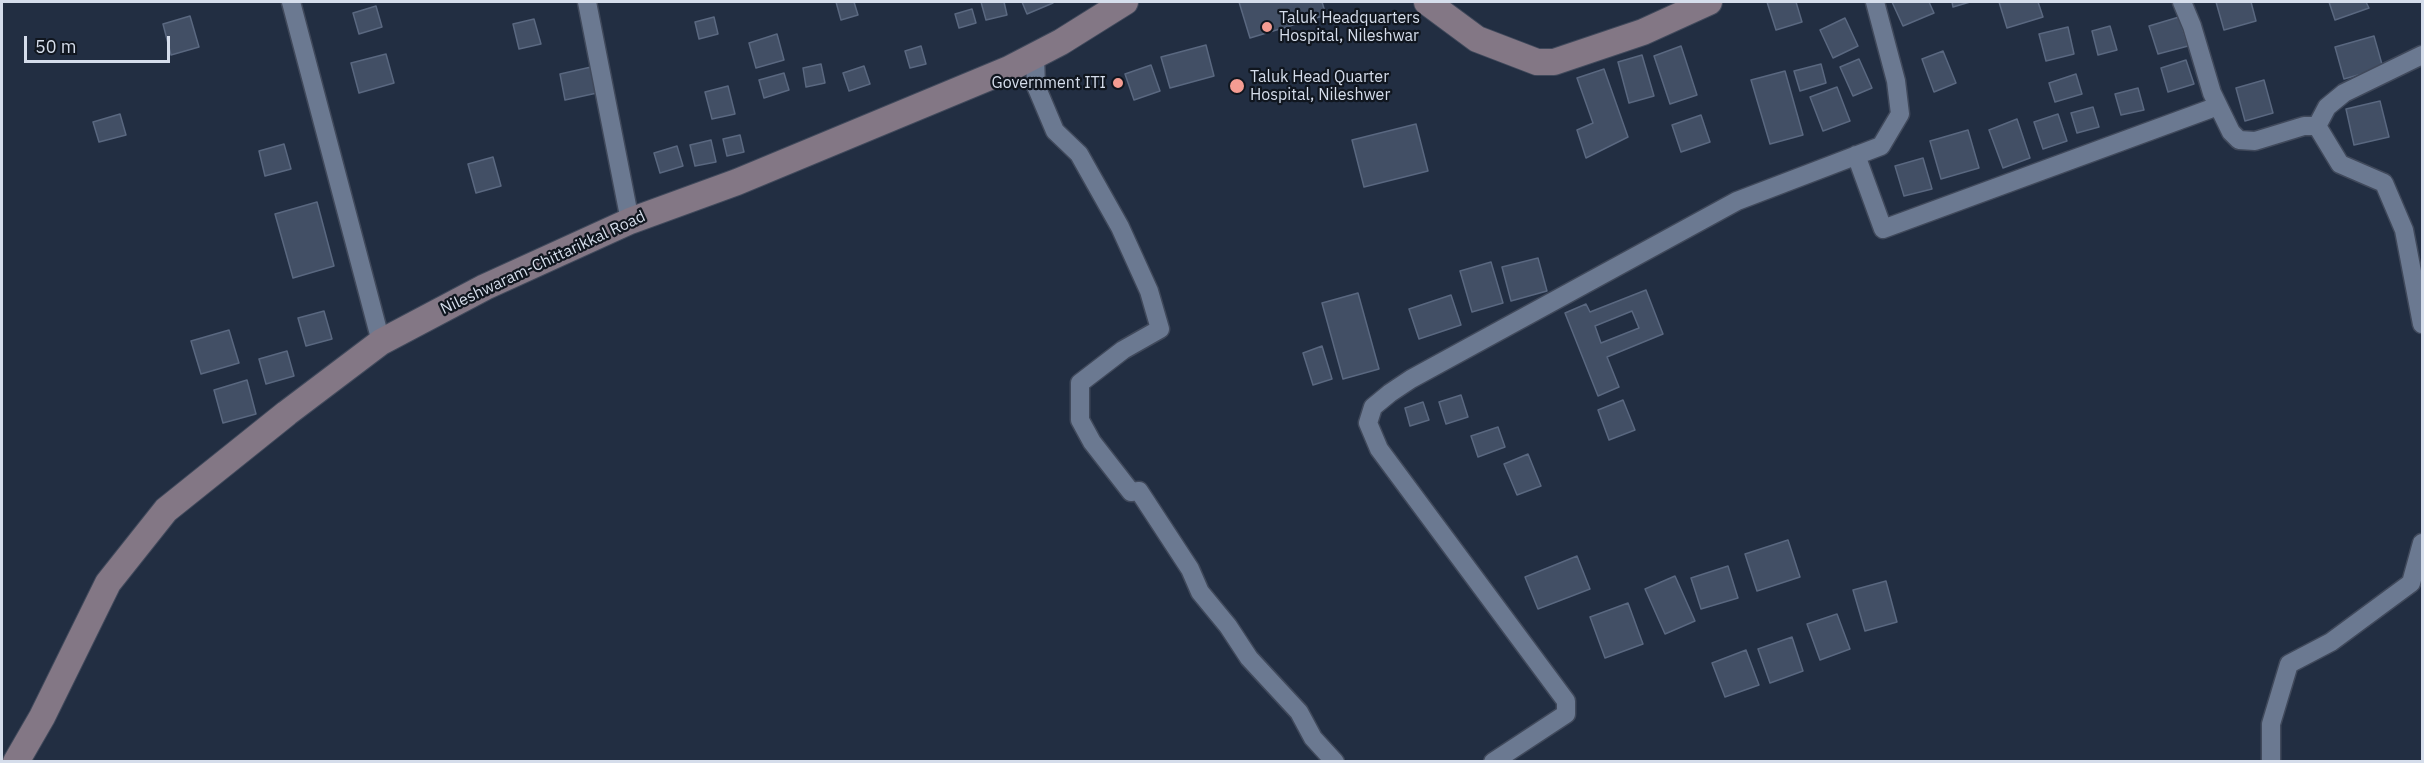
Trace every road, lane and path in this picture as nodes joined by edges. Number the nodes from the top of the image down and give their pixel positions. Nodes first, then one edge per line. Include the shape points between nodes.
1 (291, 2) edge
2 (587, 2) edge
3 (1125, 2) edge
4 (1427, 2) edge
5 (1709, 2) edge
6 (1875, 2) edge
7 (2182, 2) edge
8 (2422, 55) edge
9 (1035, 56) junction
10 (2218, 106) junction
11 (2317, 126) junction
12 (1856, 155) junction
13 (630, 221) junction
14 (2422, 324) edge
15 (381, 342) junction
16 (2422, 543) edge
17 (16, 762) edge
18 (1335, 762) edge
19 (1493, 762) edge
20 (2271, 762) edge

1 - 15 street
2 - 13 street
3 - 9 main road, Nileshwaram-Chittarikkal Road
4 - 5 main road via 1478,39 1537,62 1554,62 1643,32
6 - 12 street via 1896,81 1900,114 1881,146
7 - 10 street
8 - 11 street via 2344,93 2327,107
9 - 13 main road, Nileshwaram-Chittarikkal Road via 737,182
9 - 18 street via 1036,86 1055,131 1079,154 1120,227 1149,291 1160,329 1123,350 1080,383 1080,420 1131,492 1139,490 1190,569 1200,592
10 - 11 street via 2239,140 2255,141 2304,126
10 - 12 street via 1883,229
11 - 14 street via 2340,164 2384,183 2404,230
12 - 19 street via 1737,201 1411,379 1373,407 1368,423 1379,449 1566,701 1566,714
13 - 15 main road, Nileshwaram-Chittarikkal Road via 485,287
15 - 17 main road, Nileshwaram-Chittarikkal Road via 166,510 108,583
16 - 20 street via 2411,583 2331,642 2289,664 2271,724

